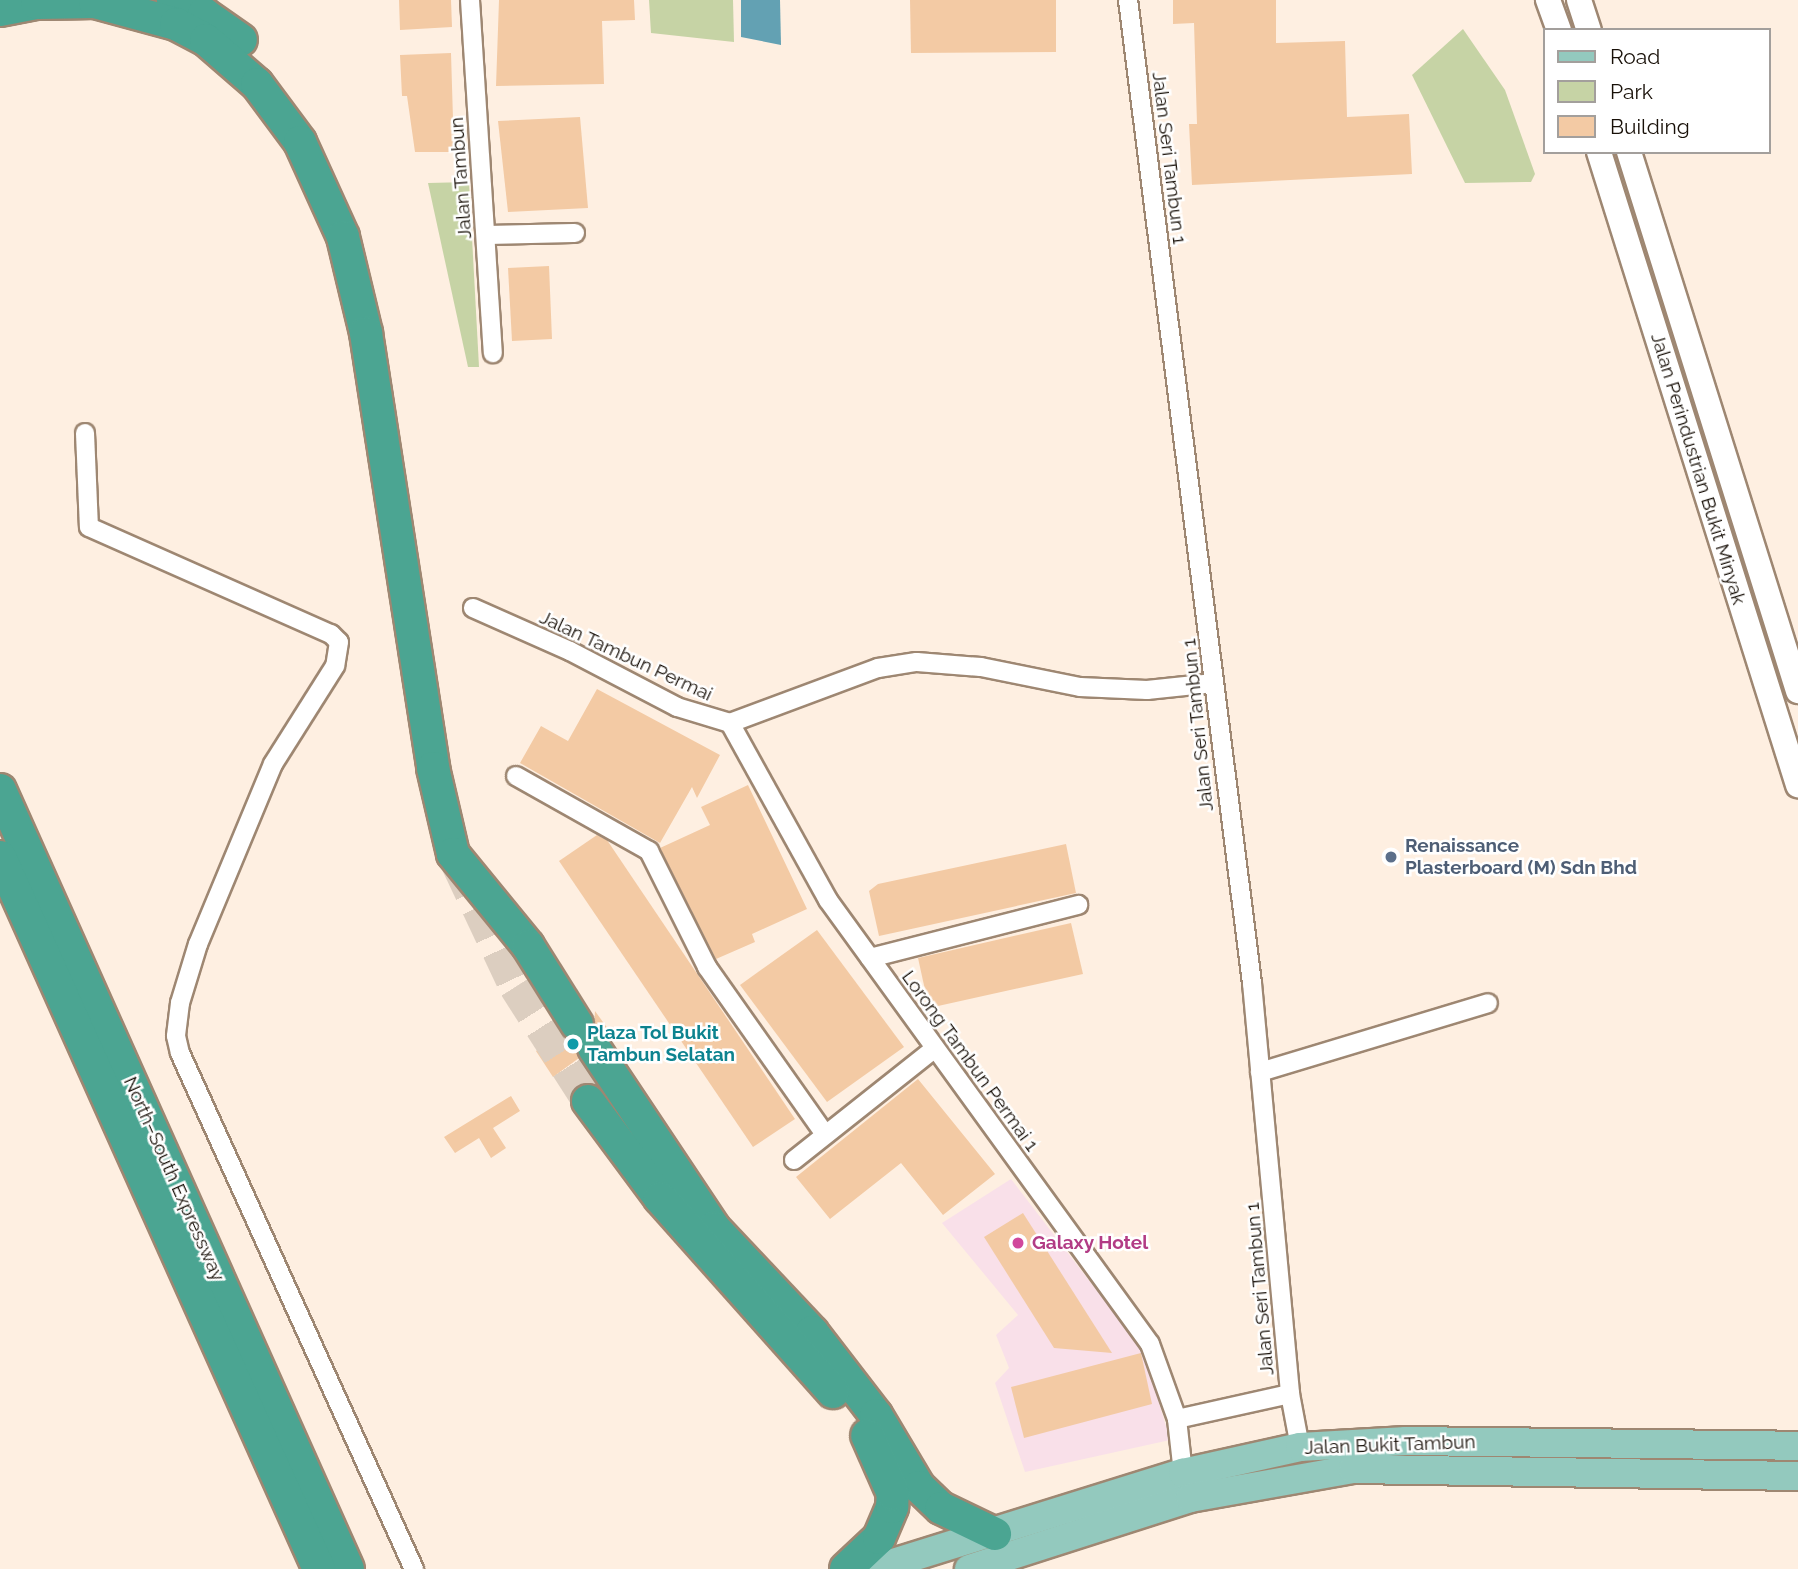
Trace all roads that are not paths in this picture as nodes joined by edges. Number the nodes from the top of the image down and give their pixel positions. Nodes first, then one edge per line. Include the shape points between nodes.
1 (173, 0) edge
2 (470, 0) edge
3 (1128, 0) edge
4 (1548, 0) edge
5 (1579, 0) edge
6 (0, 10) edge
7 (1558, 28) edge
8 (1588, 28) edge
9 (1600, 154) edge
10 (1630, 154) edge
11 (575, 233) dead end
12 (486, 235) junction
13 (493, 353) dead end
14 (85, 433) dead end
15 (410, 597) junction
16 (473, 608) dead end
17 (1214, 683) junction
18 (1798, 691) edge
19 (730, 723) junction
20 (516, 776) dead end
21 (1798, 785) edge
22 (0, 790) edge
23 (0, 857) edge
24 (0, 885) edge
25 (1078, 905) dead end
26 (41, 949) junction
27 (870, 958) junction
28 (1488, 1003) dead end
29 (934, 1049) junction
30 (1260, 1072) junction
31 (588, 1101) tunnel mouth
32 (825, 1134) junction
33 (794, 1160) dead end
34 (1290, 1394) junction
35 (1177, 1419) junction
36 (1668, 1441) junction
37 (1798, 1446) edge
38 (1300, 1447) junction
39 (1183, 1473) junction
40 (1670, 1474) junction
41 (1798, 1476) edge
42 (995, 1534) junction
43 (1019, 1561) edge
44 (319, 1569) edge
45 (348, 1569) edge
46 (414, 1569) edge
47 (846, 1569) edge
48 (874, 1569) edge
49 (969, 1569) edge

1 - 15 highway via 204,14 243,42 286,86 331,153 358,218 375,272 401,428
2 - 12 street, Jalan Tambun
3 - 17 street, Jalan Seri Tambun 1
4 - 7 main road
5 - 8 main road
6 - 15 highway via 37,2 95,2 176,24 227,56 283,116 315,170 344,237 366,333
9 - 21 main road, Jalan Perindustrian Bukit Minyak
10 - 18 main road, Jalan Perindustrian Bukit Minyak
11 - 12 street
12 - 13 street, Jalan Tambun
14 - 46 street via 89,527 339,642 335,666 273,764 202,934 188,971 176,1036
15 - 42 highway via 435,779 453,854 528,946 714,1228 812,1332 876,1415 919,1487 941,1508
16 - 19 street, Jalan Tambun Permai via 677,706
17 - 19 street via 1147,690 1080,687 981,667 917,662 878,668
17 - 30 street, Jalan Seri Tambun 1
19 - 27 street, Lorong Tambun Permai 1 via 828,900
20 - 32 street via 649,851 707,967
22 - 45 highway, North–South Expressway
23 - 26 highway, North–South Expressway
24 - 26 highway
25 - 27 street
26 - 44 highway, North–South Expressway
27 - 29 street, Lorong Tambun Permai 1
28 - 30 street
29 - 32 street
29 - 35 street, Lorong Tambun Permai 1 via 1150,1344
30 - 34 street, Jalan Seri Tambun 1
31 - 47 highway via 660,1198 863,1426 893,1494 892,1507 878,1538
32 - 33 street
34 - 35 street
34 - 38 street, Jalan Seri Tambun 1
35 - 39 street, Lorong Tambun Permai 1
36 - 37 main road, Jalan Bukit Tambun
36 - 38 main road, Jalan Bukit Tambun via 1406,1441
36 - 40 main road via 1685,1455
38 - 39 main road, Jalan Bukit Tambun
39 - 42 main road, Jalan Bukit Tambun
40 - 41 main road, Jalan Bukit Tambun
40 - 43 main road, Jalan Bukit Tambun via 1353,1469 1190,1498
42 - 48 main road, Jalan Bukit Tambun
43 - 49 main road, Jalan Bukit Tambun

